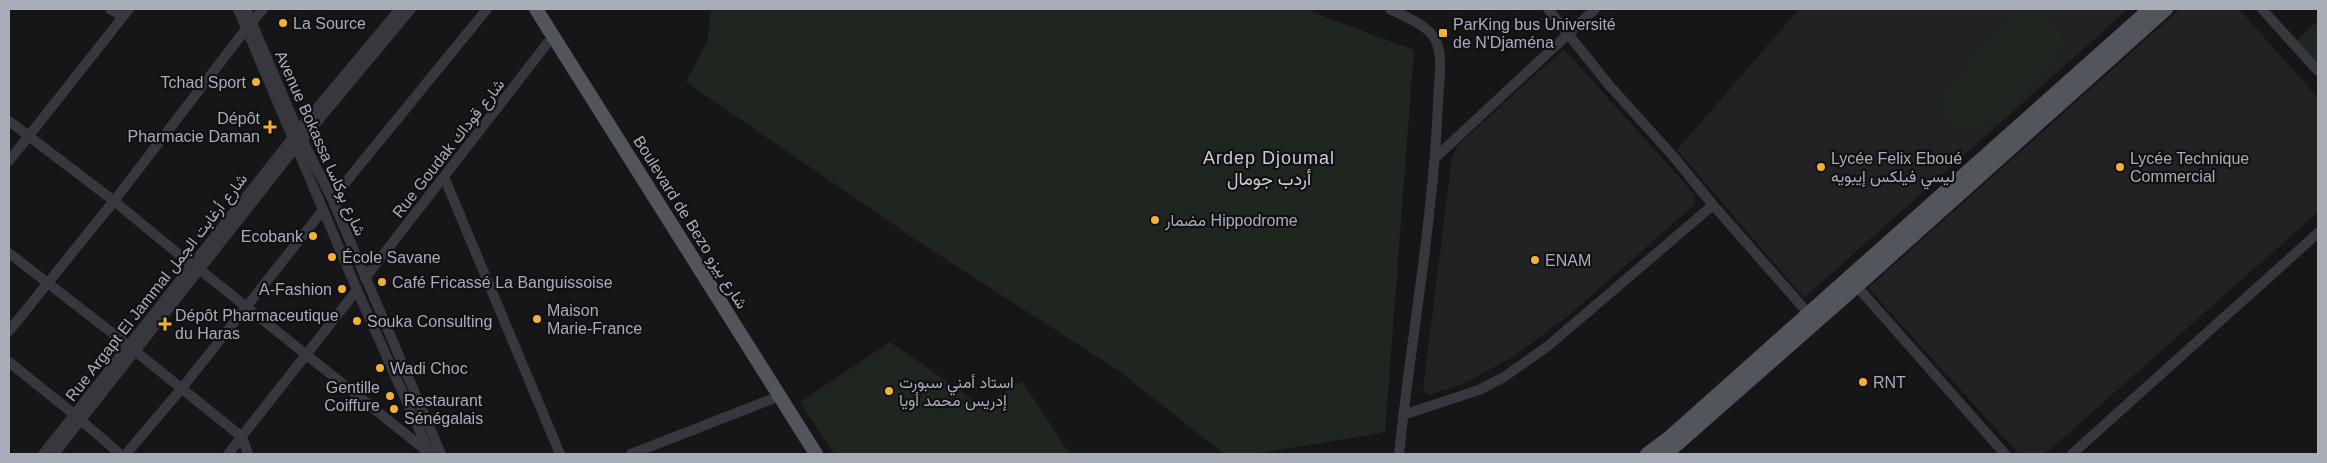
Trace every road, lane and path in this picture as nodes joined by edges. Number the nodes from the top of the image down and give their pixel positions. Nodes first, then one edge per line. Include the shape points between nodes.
1 (110, 9) edge
2 (238, 9) edge
3 (246, 9) edge
4 (263, 9) edge
5 (400, 9) edge
6 (411, 9) edge
7 (487, 9) edge
8 (536, 9) edge
9 (1390, 9) edge
10 (1548, 9) edge
11 (1595, 9) edge
12 (2150, 9) edge
13 (2166, 9) edge
14 (2262, 9) edge
15 (126, 13) edge
16 (249, 26) junction
17 (1567, 34) junction
18 (553, 36) junction
19 (2318, 71) edge
20 (9, 121) edge
21 (29, 136) junction
22 (297, 139) junction
23 (1436, 157) junction
24 (9, 161) edge
25 (1976, 172) junction
26 (444, 177) junction
27 (332, 199) junction
28 (114, 201) junction
29 (1713, 205) junction
30 (323, 210) junction
31 (2318, 233) edge
32 (9, 253) edge
33 (196, 268) junction
34 (365, 278) junction
35 (1853, 282) junction
36 (47, 283) junction
37 (357, 290) junction
38 (246, 306) junction
39 (1808, 312) junction
40 (9, 330) edge
41 (132, 349) junction
42 (307, 355) junction
43 (9, 362) edge
44 (182, 388) junction
45 (780, 396) junction
46 (1403, 415) junction
47 (78, 417) junction
48 (242, 437) junction
49 (43, 454) edge
50 (54, 454) edge
51 (120, 454) edge
52 (126, 454) edge
53 (228, 454) edge
54 (248, 454) edge
55 (430, 454) edge
56 (441, 454) edge
57 (560, 454) edge
58 (631, 454) edge
59 (816, 454) edge
60 (1399, 454) edge
61 (1647, 454) edge
62 (1666, 454) edge
63 (2005, 454) edge
64 (2072, 454) edge

1 - 15 street
2 - 16 street, Avenue Bokassa شارع بوكاسا
3 - 16 street, Avenue Bokassa شارع بوكاسا
4 - 16 street
5 - 22 street
6 - 22 street
7 - 27 street
8 - 18 main road, Boulevard de Bezo شارع بيزو
9 - 23 street via 1427,29 1437,43
10 - 17 street
11 - 17 street
12 - 25 main road
13 - 25 main road
14 - 19 street
15 - 21 street
16 - 22 street, Avenue Bokassa شارع بوكاسا
16 - 28 street
17 - 23 street
17 - 29 street
18 - 26 street, Rue Goudak شارع قوداك
18 - 45 main road, Boulevard de Bezo شارع بيزو
20 - 21 street
21 - 24 street
21 - 28 street
22 - 27 street, Avenue Bokassa شارع بوكاسا
22 - 30 street, Avenue Bokassa شارع بوكاسا
22 - 33 street, Rue Argapt El Jammal شارع أرغابت الجمل
23 - 46 street
25 - 35 main road
26 - 34 street, Rue Goudak شارع قوداك
26 - 57 street
27 - 34 street, Avenue Bokassa شارع بوكاسا
28 - 33 street
28 - 36 street
29 - 39 street
29 - 46 street via 1527,362 1479,390
30 - 37 street, Avenue Bokassa شارع بوكاسا
30 - 38 street
31 - 64 street
32 - 36 street
33 - 38 street
33 - 41 street, Rue Argapt El Jammal شارع أرغابت الجمل
34 - 56 street, Avenue Bokassa شارع بوكاسا
35 - 39 main road
35 - 62 main road
35 - 63 street
36 - 40 street
36 - 41 street
37 - 42 street
37 - 55 street, Avenue Bokassa شارع بوكاسا
38 - 42 street
38 - 44 street
39 - 61 main road
41 - 44 street
41 - 47 street, Rue Argapt El Jammal شارع أرغابت الجمل
42 - 48 street
42 - 55 street
43 - 47 street
44 - 48 street
44 - 52 street
45 - 58 street
45 - 59 main road, Boulevard de Bezo شارع بيزو
46 - 60 street
47 - 49 street, Rue Argapt El Jammal شارع أرغابت الجمل
47 - 50 street, Rue Argapt El Jammal شارع أرغابت الجمل
47 - 51 street
48 - 53 street
48 - 54 street

